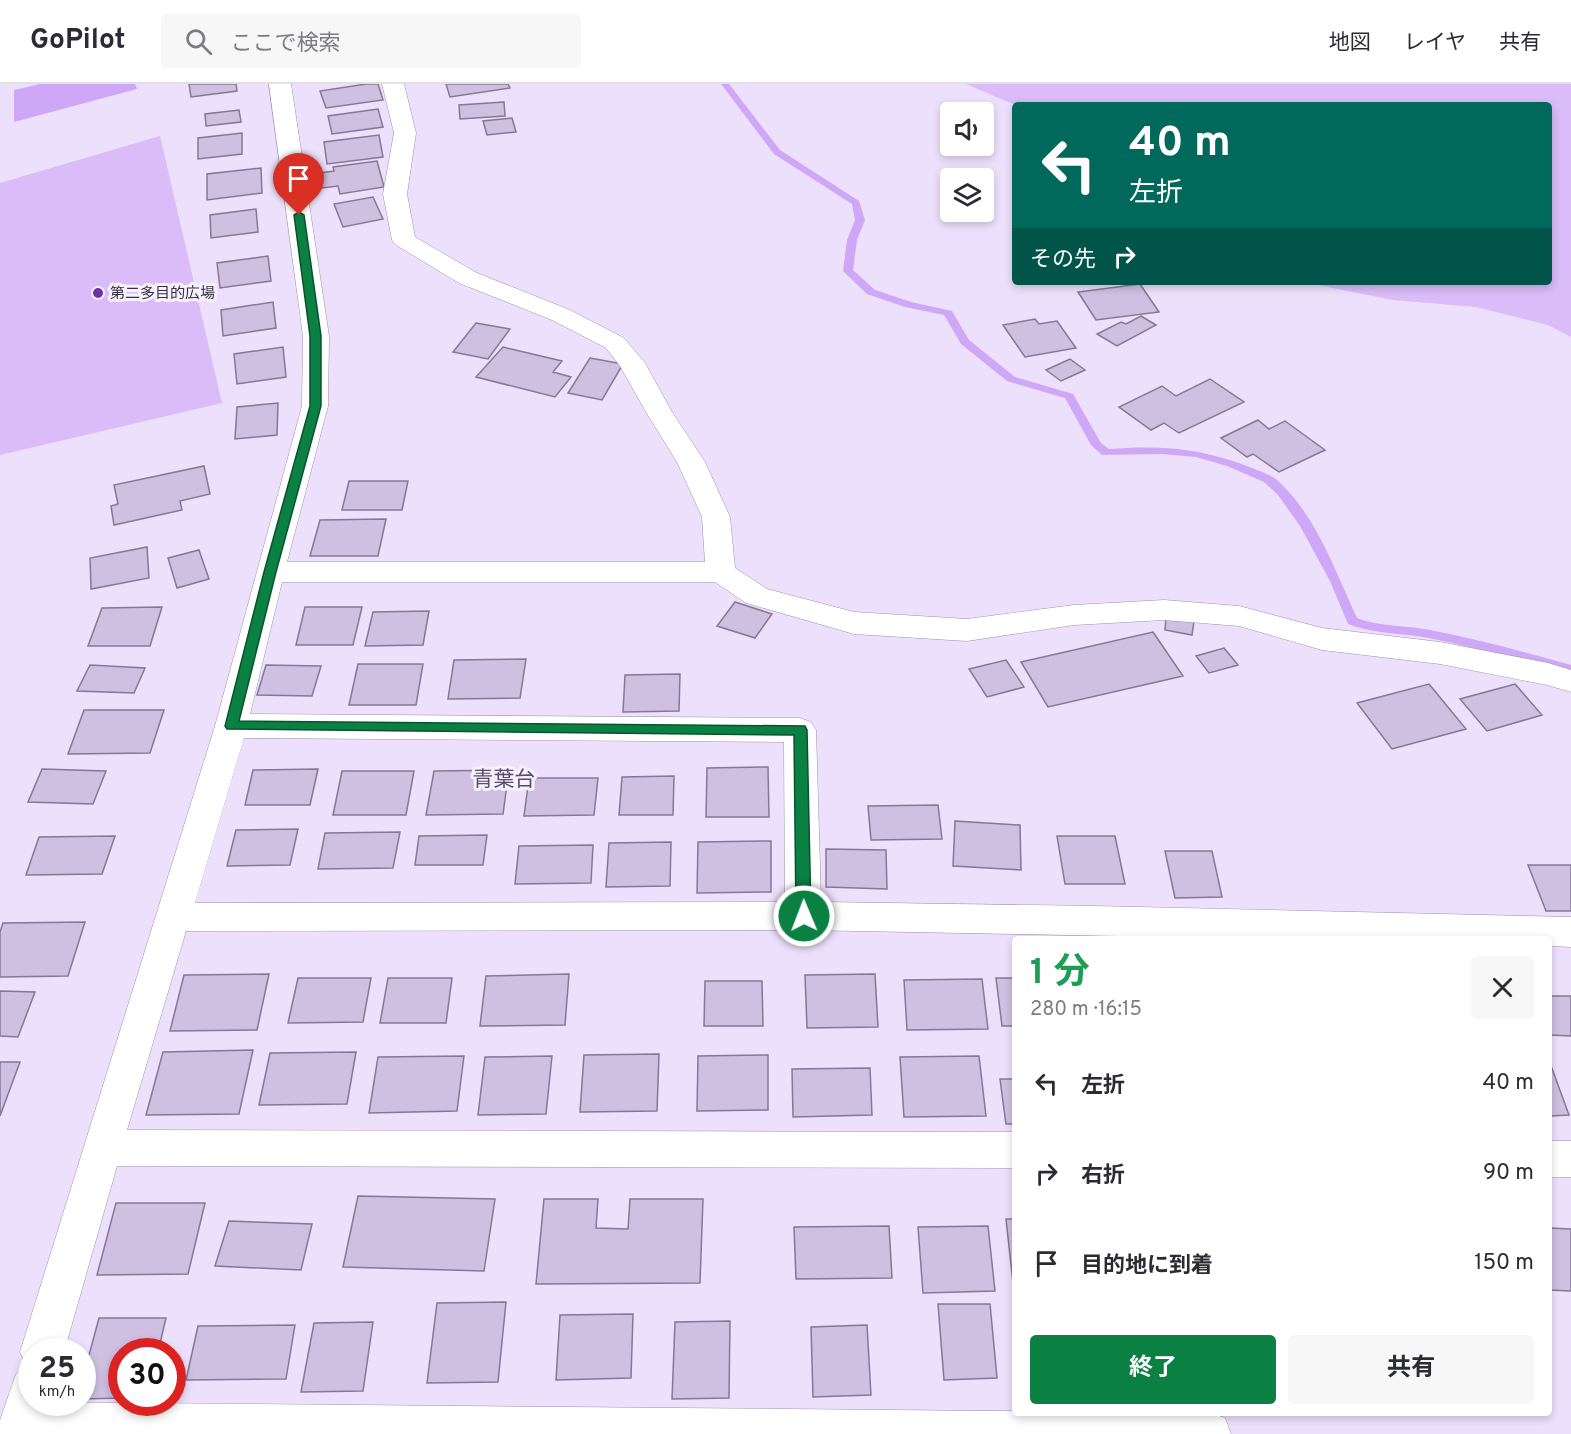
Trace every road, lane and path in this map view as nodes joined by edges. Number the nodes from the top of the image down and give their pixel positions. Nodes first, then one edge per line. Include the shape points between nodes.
1 (280, 84) edge
2 (393, 84) edge
3 (270, 572) junction
4 (721, 572) junction
5 (1571, 681) edge
6 (231, 726) junction
7 (804, 916) junction
8 (173, 917) junction
9 (1097, 930) edge
10 (1571, 932) edge
11 (102, 1148) junction
12 (1012, 1150) edge
13 (1552, 1159) edge
14 (1571, 1159) edge
15 (46, 1338) edge
16 (24, 1416) edge
17 (1159, 1416) edge
18 (1161, 1434) edge
19 (1209, 1434) edge

1 - 3 street via 316,336 315,406
2 - 4 street via 405,133 395,194 404,240 468,278 561,315 615,343 632,363 691,462 716,517
3 - 4 street
3 - 6 street
4 - 5 street via 757,596 854,623 967,630 1074,615 1164,610 1239,616 1322,639 1440,653
6 - 7 street via 801,730
6 - 8 street
7 - 8 street
7 - 9 street
8 - 11 street
9 - 10 street
11 - 12 street
11 - 15 street
13 - 14 street
16 - 18 street
17 - 18 street
18 - 19 street

